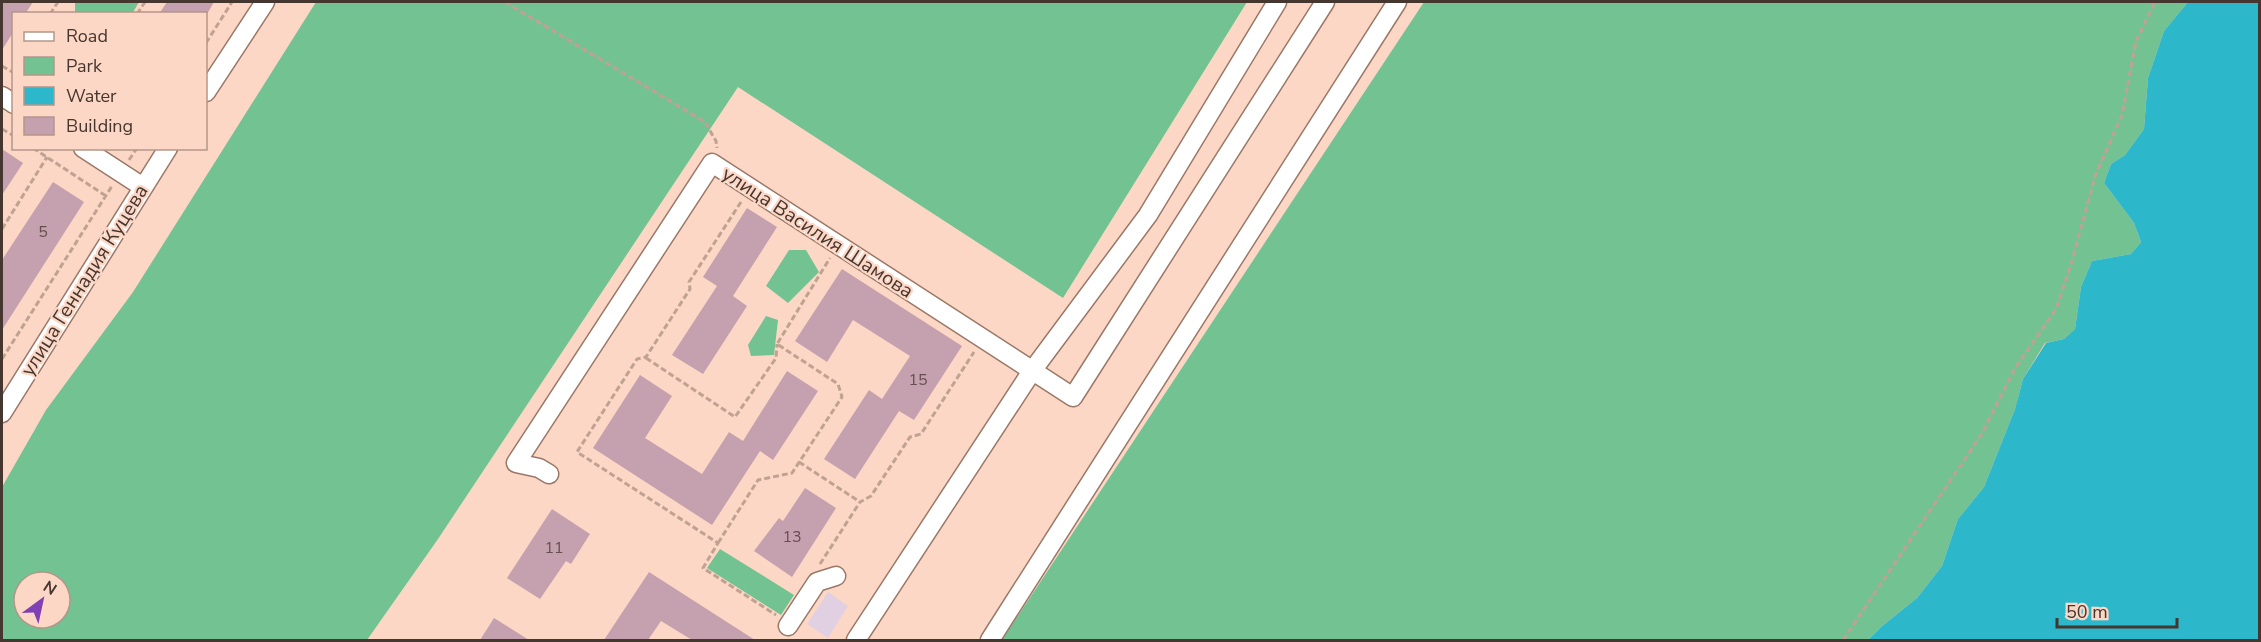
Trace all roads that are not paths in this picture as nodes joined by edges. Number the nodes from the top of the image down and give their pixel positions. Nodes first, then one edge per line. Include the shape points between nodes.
1 (265, 2) edge
2 (1277, 2) edge
3 (1325, 2) edge
4 (1397, 2) edge
5 (207, 90) edge
6 (86, 150) edge
7 (167, 150) edge
8 (143, 187) junction
9 (1032, 371) junction
10 (2, 413) edge
11 (549, 474) dead end
12 (836, 576) dead end
13 (786, 623) road end
14 (856, 640) edge
15 (990, 640) edge

1 - 5 street
2 - 9 street via 1149,215
3 - 9 street, улица Василия Шамова via 1073,397
4 - 15 street
6 - 8 street
7 - 8 street, улица Геннадия Куцева
8 - 10 street, улица Геннадия Куцева
9 - 11 street, улица Василия Шамова via 712,163 516,463
9 - 14 street
12 - 13 street via 817,582

